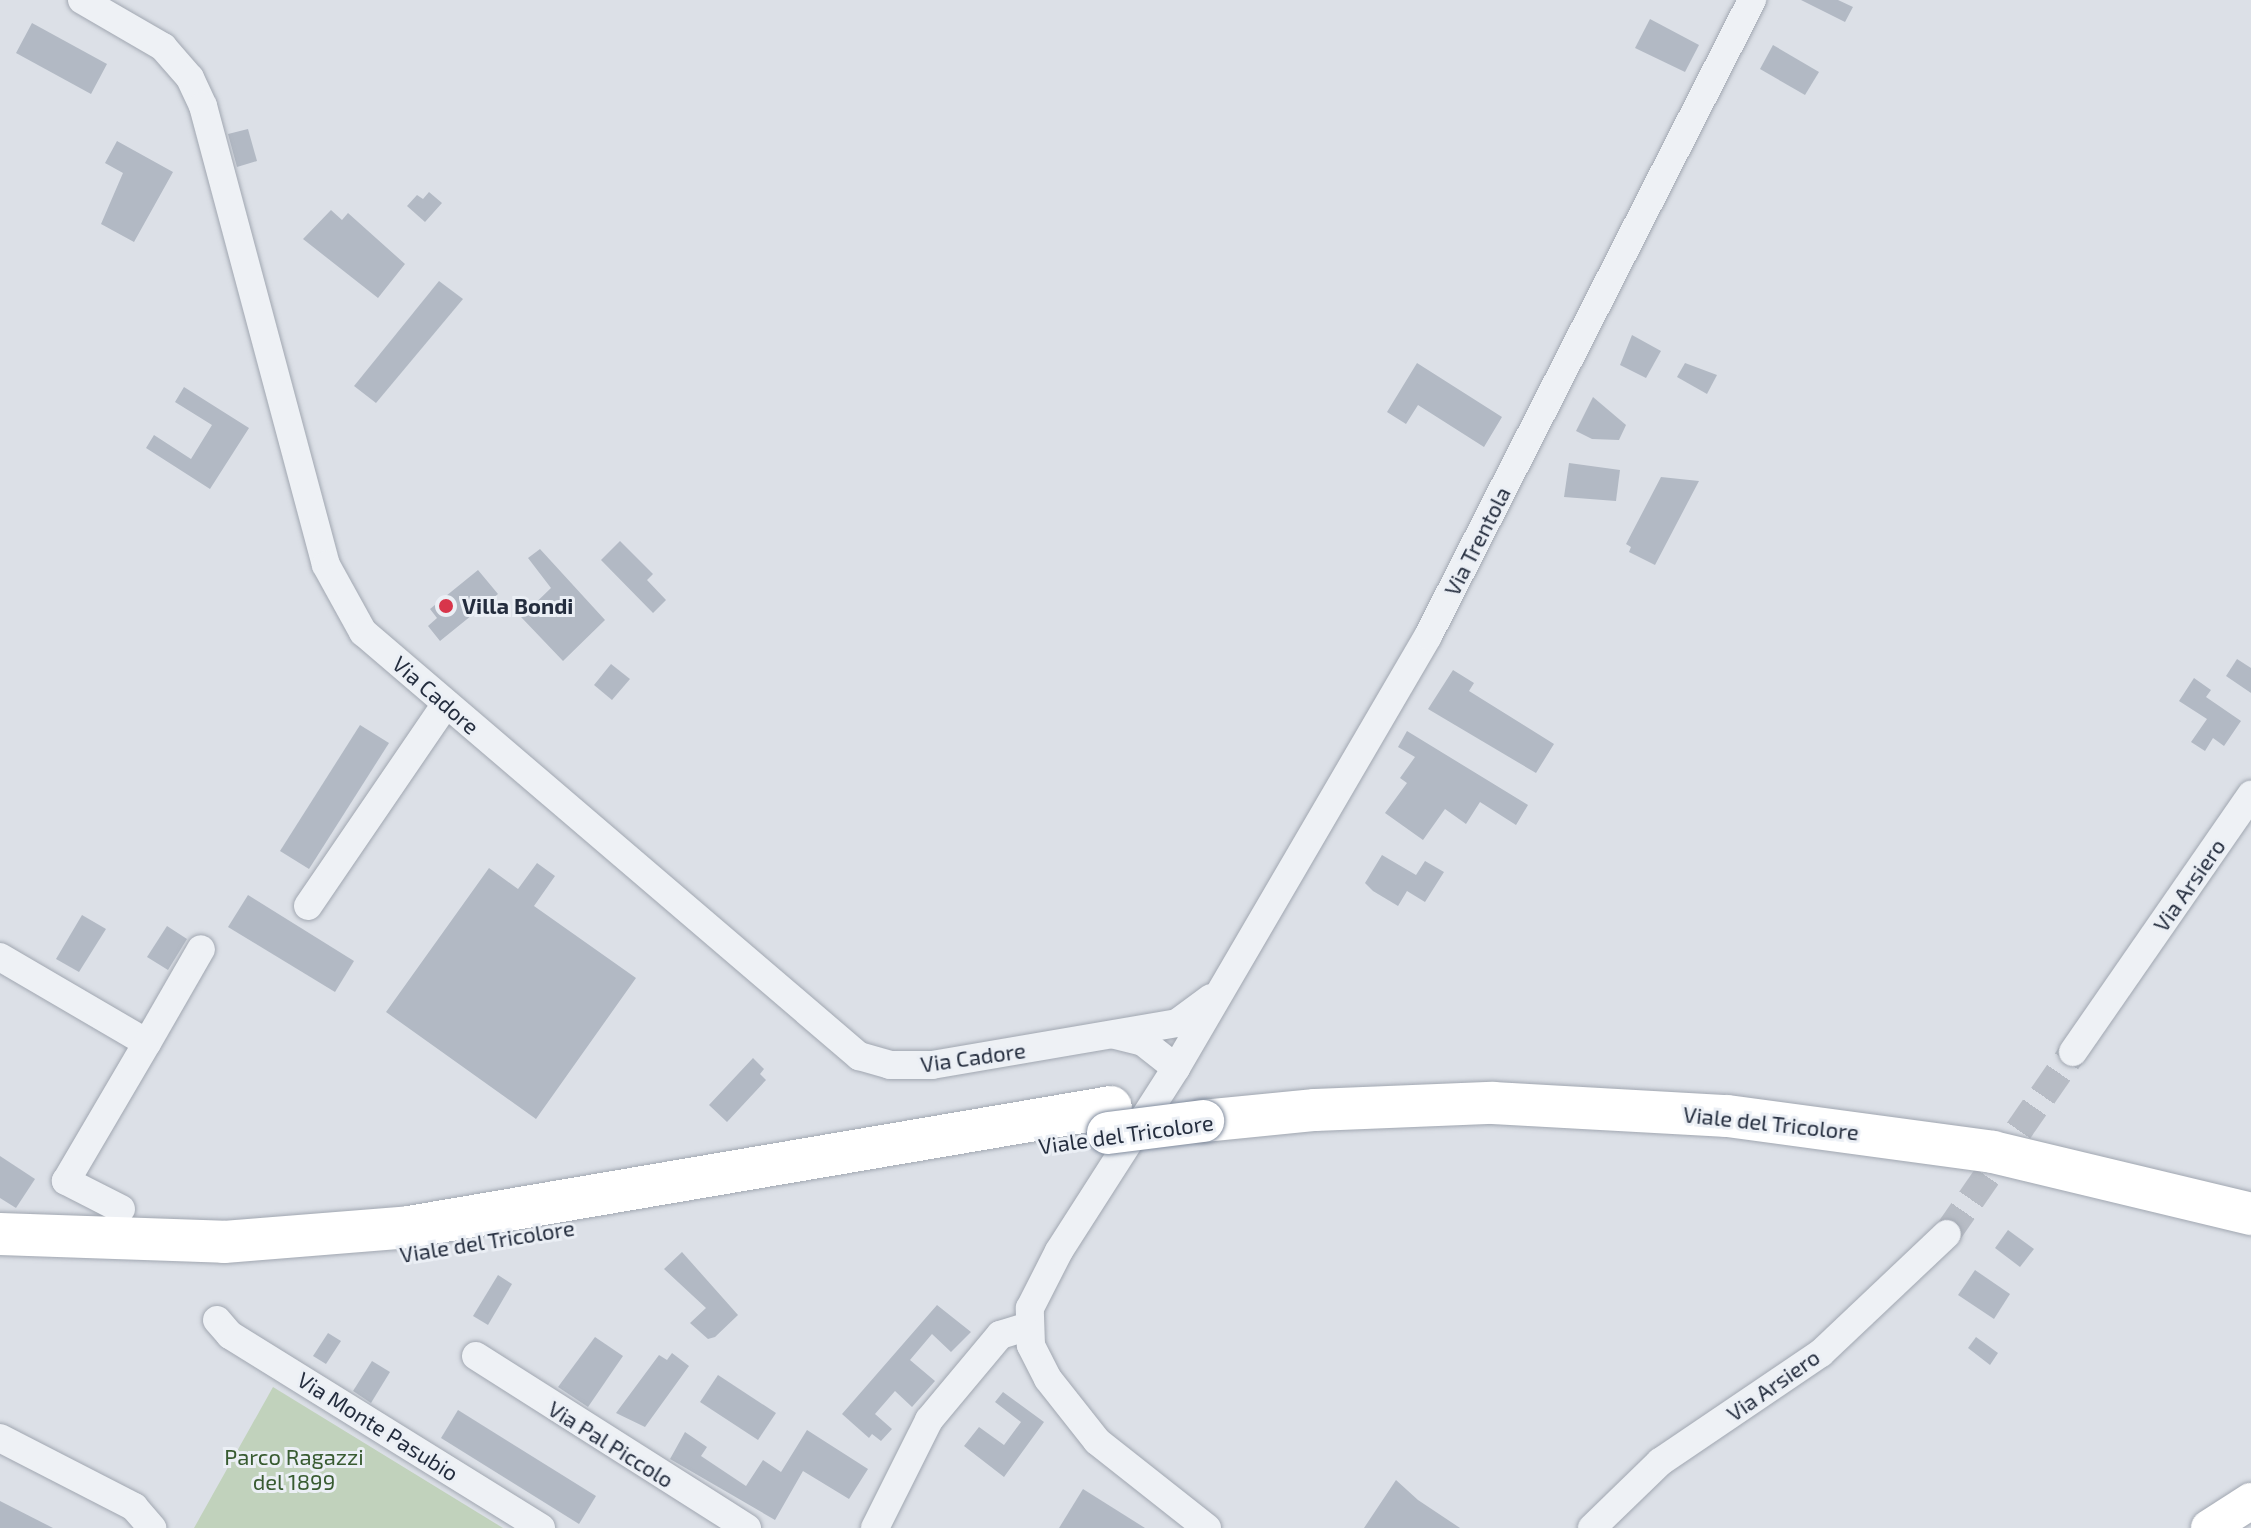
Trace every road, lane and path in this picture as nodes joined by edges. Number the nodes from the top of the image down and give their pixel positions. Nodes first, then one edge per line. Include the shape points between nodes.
1 (82, 0) edge
2 (1752, 0) edge
3 (446, 704) junction
4 (2251, 795) edge
5 (308, 906) dead end
6 (201, 949) dead end
7 (0, 957) edge
8 (1218, 993) junction
9 (1113, 1035) junction
10 (147, 1043) junction
11 (2073, 1052) tunnel mouth
12 (1194, 1095) junction
13 (1109, 1120) junction
14 (2251, 1189) edge
15 (121, 1209) dead end
16 (2251, 1214) edge
17 (0, 1234) edge
18 (1947, 1234) tunnel mouth
19 (0, 1258) edge
20 (217, 1320) dead end
21 (1029, 1326) junction
22 (476, 1356) dead end
23 (0, 1438) edge
24 (2251, 1501) edge
25 (152, 1528) edge
26 (541, 1528) edge
27 (747, 1528) edge
28 (875, 1528) edge
29 (1207, 1528) edge
30 (1592, 1528) edge
31 (2209, 1528) edge

1 - 3 street, Via Cadore via 163,47 190,78 203,106 326,565 363,632
2 - 8 street, Via Trentola via 1428,636
3 - 5 street
3 - 9 street, Via Cadore via 859,1056 890,1065 932,1065
4 - 11 street, Via Arsiero
6 - 10 street
7 - 10 street
8 - 9 street, Via Cadore via 1177,1023
8 - 12 street, Via Trentola
9 - 12 street, Via Cadore via 1143,1042
10 - 15 street via 66,1181
12 - 13 highway, Viale del Tricolore
12 - 14 highway, Viale del Tricolore via 1495,1081 1727,1091 2002,1129
12 - 16 highway, Viale del Tricolore via 1315,1110 1493,1103 1728,1116 1993,1152
12 - 21 street via 1059,1251 1030,1308
13 - 17 highway, Viale del Tricolore via 409,1227 224,1242
13 - 19 highway, Viale del Tricolore via 414,1254 225,1268
18 - 30 street, Via Arsiero via 1821,1353 1660,1462
20 - 26 street, Via Monte Pasubio via 230,1335
21 - 28 street via 1000,1335 929,1420
21 - 29 street via 1031,1345 1048,1379 1097,1441
22 - 27 street, Via Pal Piccolo
23 - 25 street via 134,1507
24 - 31 main road

